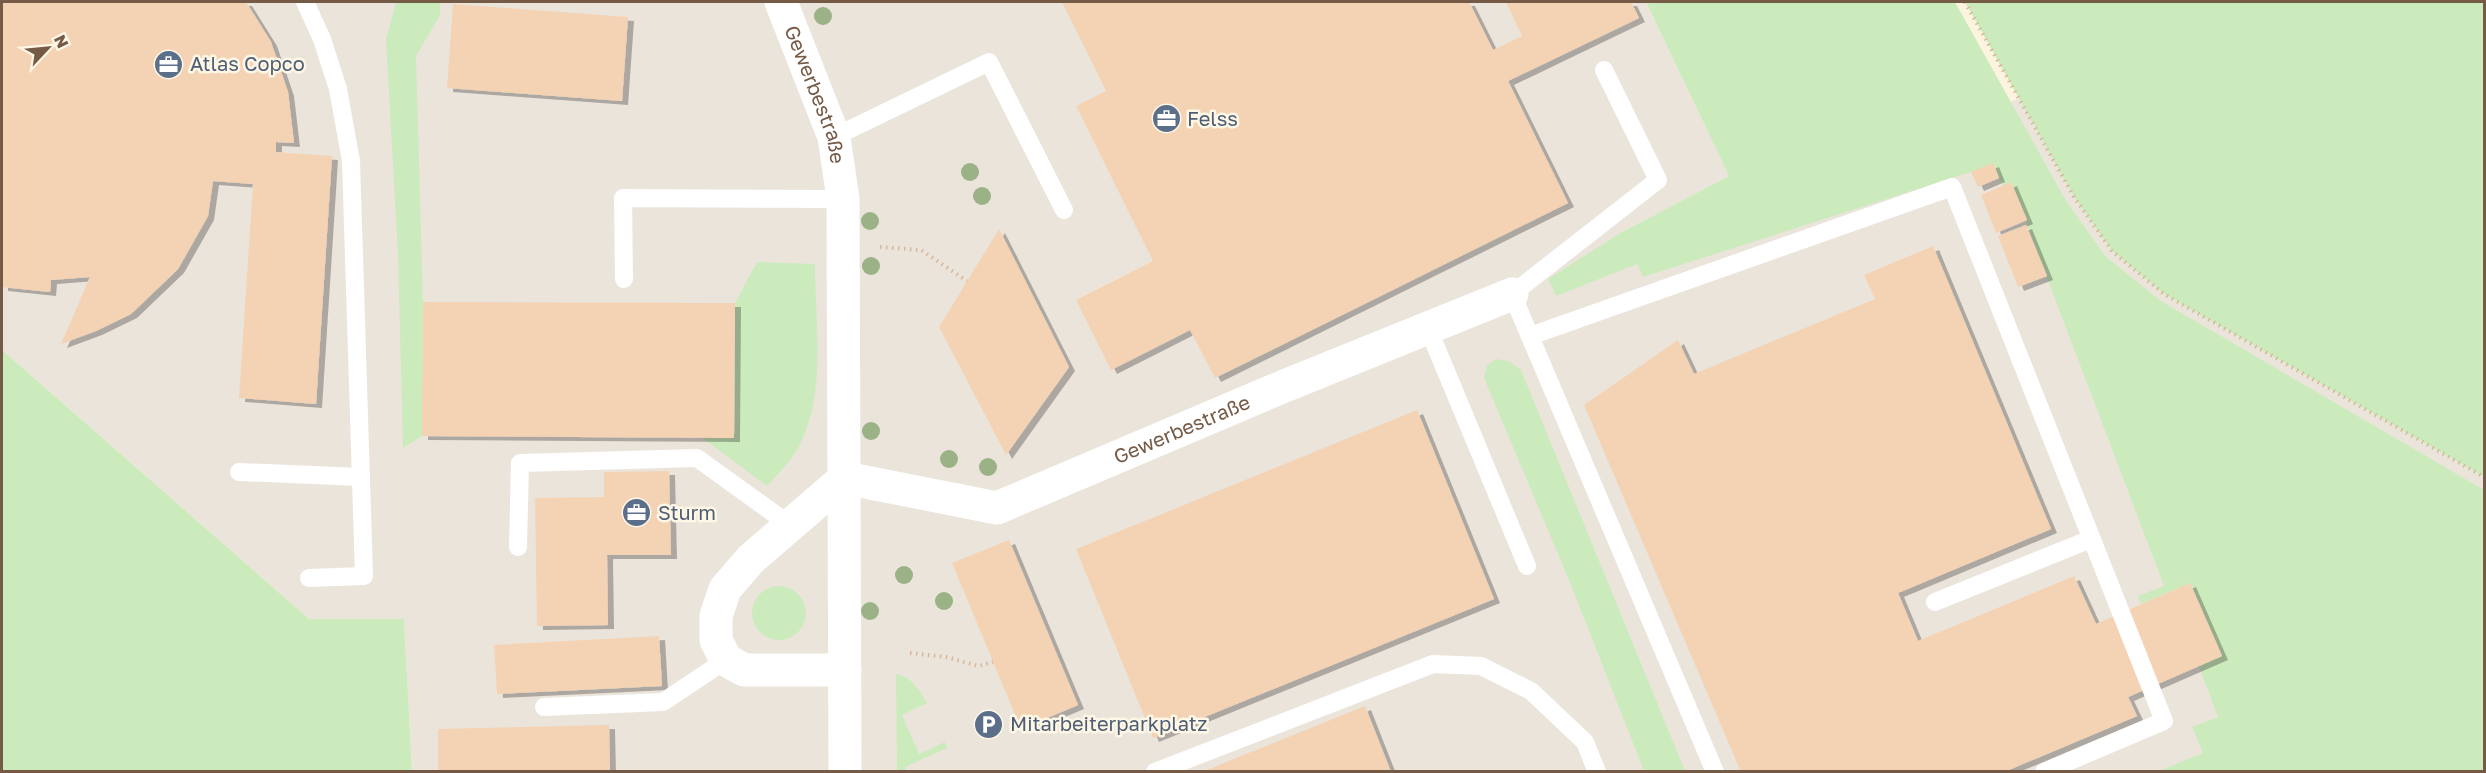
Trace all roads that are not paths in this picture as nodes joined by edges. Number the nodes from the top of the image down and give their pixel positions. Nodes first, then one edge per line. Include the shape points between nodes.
1 (304, 2) edge
2 (781, 2) edge
3 (1604, 70) dead end
4 (834, 137) junction
5 (843, 199) junction
6 (1064, 210) dead end
7 (624, 279) dead end
8 (1512, 294) junction
9 (1428, 328) junction
10 (1530, 336) junction
11 (239, 472) dead end
12 (361, 477) junction
13 (844, 478) junction
14 (790, 525) junction
15 (2091, 539) junction
16 (518, 547) dead end
17 (1527, 566) dead end
18 (309, 578) dead end
19 (1935, 602) dead end
20 (726, 660) junction
21 (845, 670) junction
22 (544, 707) dead end
23 (845, 771) edge
24 (1155, 771) edge
25 (1596, 771) edge
26 (1716, 771) edge
27 (2044, 771) edge

1 - 12 lane via 322,39 338,89 351,160
2 - 4 street, Gewerbestraße
3 - 8 lane via 1658,180
4 - 5 street, Gewerbestraße
4 - 6 lane via 989,62
5 - 7 lane via 623,198
5 - 13 street, Gewerbestraße
8 - 9 street, Gewerbestraße
8 - 10 lane
9 - 13 street, Gewerbestraße via 997,508
9 - 17 lane
10 - 15 lane via 1952,187
10 - 26 lane
11 - 12 lane
12 - 18 lane via 364,576
13 - 14 street
13 - 21 street, Gewerbestraße
14 - 16 lane via 697,458 520,463
14 - 20 street via 751,559 726,589 716,616 716,640
15 - 19 lane
15 - 27 lane via 2164,721
20 - 21 street via 744,670
20 - 22 lane via 663,702
21 - 23 street, Gewerbestraße
24 - 25 lane via 1433,664 1481,666 1531,691 1585,742

